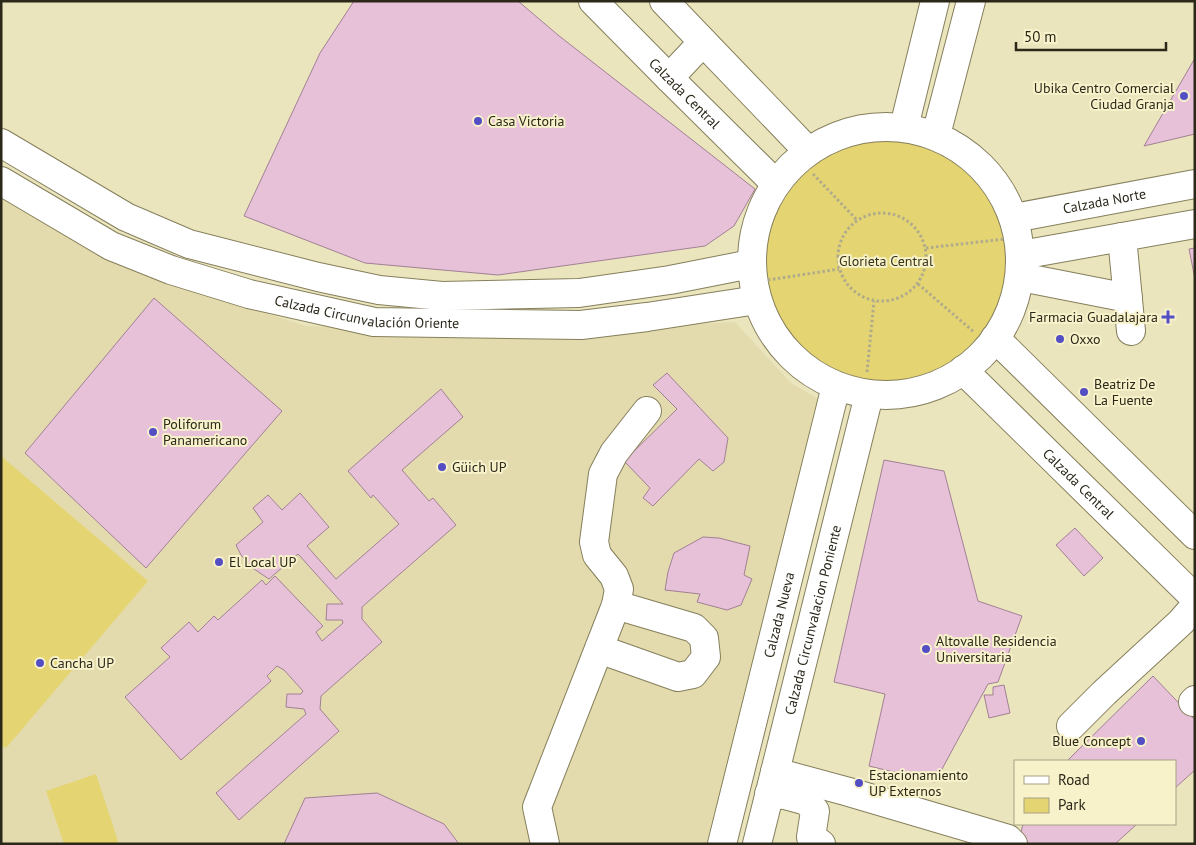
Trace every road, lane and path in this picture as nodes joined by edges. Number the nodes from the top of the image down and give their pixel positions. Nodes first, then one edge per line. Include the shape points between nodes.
1 (594, 1) edge
2 (664, 1) edge
3 (936, 1) edge
4 (971, 1) edge
5 (703, 42) junction
6 (669, 78) junction
7 (904, 127) junction
8 (936, 135) junction
9 (1, 143) edge
10 (803, 155) junction
11 (1, 181) edge
12 (776, 184) junction
13 (1195, 184) edge
14 (79, 190) junction
15 (62, 217) junction
16 (857, 220) junction
17 (1195, 224) edge
18 (169, 235) junction
19 (1122, 237) junction
20 (1018, 247) junction
21 (926, 248) junction
22 (159, 264) junction
23 (839, 269) junction
24 (754, 282) junction
25 (918, 284) junction
26 (379, 290) junction
27 (1128, 298) junction
28 (874, 301) junction
29 (374, 322) junction
30 (1131, 331) dead end
31 (992, 342) junction
32 (963, 370) junction
33 (836, 386) junction
34 (867, 394) junction
35 (647, 411) dead end
36 (1195, 534) edge
37 (1195, 598) edge
38 (616, 605) junction
39 (1195, 606) edge
40 (599, 649) junction
41 (1071, 726) dead end
42 (772, 783) junction
43 (823, 785) junction
44 (815, 811) junction
45 (545, 844) edge
46 (722, 844) edge
47 (757, 844) edge
48 (821, 844) edge
49 (1013, 844) edge

1 - 6 street, Calzada Central
2 - 5 street
3 - 7 street
4 - 8 street
5 - 6 street
5 - 10 street
6 - 12 street, Calzada Central
7 - 8 street
7 - 10 street via 870,127 838,135
8 - 20 street via 976,160 996,184 1005,197
9 - 14 street, Calzada Circunvalación Oriente
10 - 12 street
10 - 16 path
11 - 15 street, Calzada Circunvalación Oriente
12 - 24 street via 762,208 754,236
13 - 20 street, Calzada Norte
14 - 15 street
14 - 18 street, Calzada Circunvalación Oriente via 126,217
15 - 22 street, Calzada Circunvalación Oriente via 111,246
16 - 21 path via 873,213 891,213 907,220 920,232
16 - 23 path via 844,233 838,251
17 - 19 street
18 - 22 street
18 - 26 street, Calzada Circunvalación Oriente via 189,244
19 - 20 street
19 - 27 street
20 - 21 path
20 - 27 street
20 - 31 street via 1010,313
21 - 25 path via 926,267
22 - 29 street, Calzada Circunvalación Oriente via 249,294
23 - 24 path
23 - 28 path via 846,284 858,295
24 - 26 street, Calzada Circunvalación Oriente via 670,280 579,293 442,296
24 - 29 street, Calzada Circunvalación Oriente via 647,317 582,325
24 - 33 street via 767,325 782,347 801,366
25 - 28 path via 905,295 890,301
25 - 31 path
26 - 29 street
27 - 30 street
28 - 34 path
31 - 32 street
31 - 36 street
32 - 34 street via 934,386 902,394
32 - 37 street, Calzada Central
33 - 34 street
33 - 46 street, Calzada Nueva
34 - 42 street, Calzada Circunvalacion Poniente
35 - 38 street via 614,453 603,474 594,542 597,555 614,576 619,589
38 - 40 street
38 - 40 street via 694,628 704,638 706,657 694,674 678,677
39 - 41 street
40 - 45 street via 537,807
42 - 43 street
42 - 44 street via 785,795 806,801
42 - 47 street, Calzada Circunvalacion Poniente
43 - 44 street
43 - 49 street via 1008,839
44 - 48 street via 811,837

